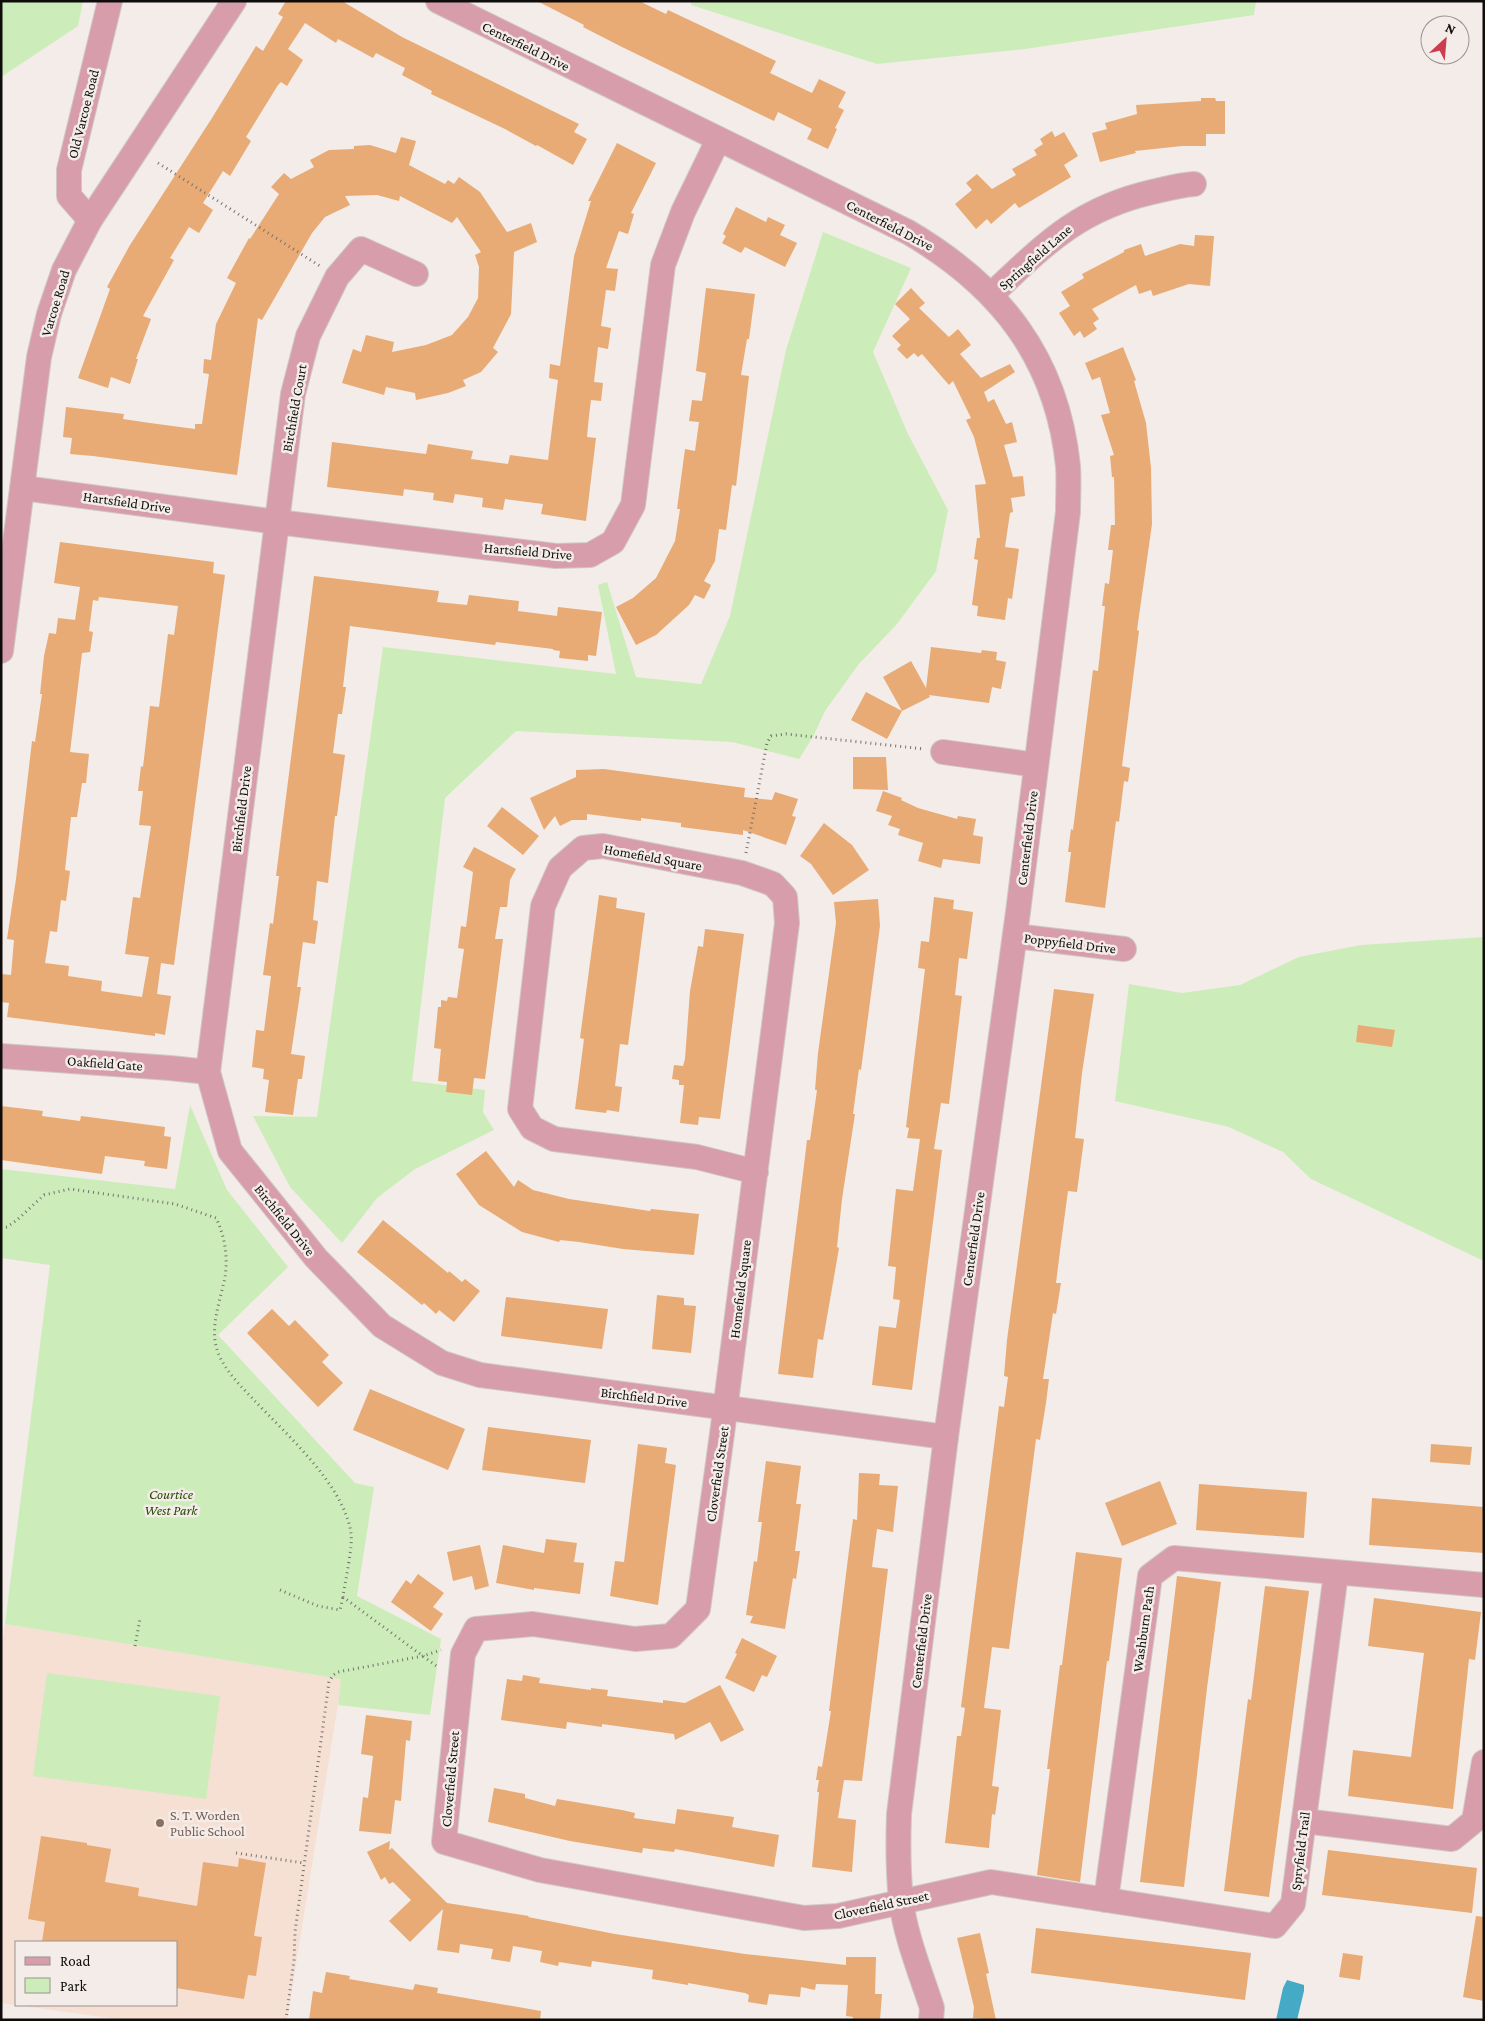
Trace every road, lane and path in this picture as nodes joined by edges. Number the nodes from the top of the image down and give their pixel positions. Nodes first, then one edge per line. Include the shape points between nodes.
1 (110, 1) edge
2 (234, 1) edge
3 (438, 1) edge
4 (718, 140) junction
5 (158, 163) dead end
6 (1194, 184) dead end
7 (90, 220) junction
8 (416, 274) dead end
9 (337, 277) junction
10 (991, 295) junction
11 (23, 488) junction
12 (277, 522) junction
13 (1, 651) edge
14 (943, 752) joint
15 (1036, 765) junction
16 (742, 873) junction
17 (1015, 936) junction
18 (1124, 949) dead end
19 (1, 1056) edge
20 (208, 1072) junction
21 (756, 1172) junction
22 (1, 1228) edge
23 (726, 1407) junction
24 (946, 1436) junction
25 (1336, 1573) junction
26 (1484, 1585) edge
27 (280, 1590) dead end
28 (343, 1597) junction
29 (140, 1619) dead end
30 (135, 1646) dead end
31 (441, 1650) dead end
32 (423, 1656) junction
33 (438, 1668) dead end
34 (1484, 1762) edge
35 (1304, 1821) junction
36 (236, 1853) dead end
37 (304, 1863) junction
38 (991, 1882) joint
39 (1106, 1900) junction
40 (901, 1901) junction
41 (286, 2020) edge
42 (931, 2020) edge

1 - 7 street, Old Varcoe Road via 69,170 69,196
2 - 7 street, Varcoe Road
3 - 4 street, Centerfield Drive
4 - 10 street, Centerfield Drive via 908,232 937,249
4 - 12 street, Hartsfield Drive via 683,212 663,265 633,505 613,542 590,556 556,556
5 - 9 path
6 - 10 street, Springfield Lane via 1137,195 1090,214 1047,242
7 - 11 street, Varcoe Road via 64,270 47,323 39,357
8 - 9 street, Birchfield Court via 362,249
9 - 12 street, Birchfield Court via 308,336 293,394
10 - 15 street, Centerfield Drive via 1018,326 1037,359 1060,423 1068,466 1068,512
11 - 12 street, Hartsfield Drive
11 - 13 street, Varcoe Road
12 - 20 street, Birchfield Drive
14 - 15 street
14 - 16 path via 786,734 771,736
15 - 17 street, Centerfield Drive
16 - 21 street, Homefield Square via 773,884 785,897 787,923
16 - 21 street, Homefield Square via 603,846 583,848 560,868 543,906 520,1109 532,1128 554,1140 697,1157
17 - 18 street, Poppyfield Drive
17 - 24 street, Centerfield Drive
19 - 20 street, Oakfield Gate
20 - 23 street, Birchfield Drive via 230,1150 316,1258 382,1326 442,1362 480,1375
21 - 23 street, Homefield Square
22 - 28 path via 17,1220 44,1195 70,1189 176,1204 216,1218 222,1230 226,1261 214,1340 233,1378 312,1460 340,1503 351,1535
23 - 24 street, Birchfield Drive
23 - 40 street, Cloverfield Street via 698,1609 672,1636 635,1639 533,1624 476,1629 463,1654 444,1842 540,1870 804,1918 838,1916
24 - 40 street, Centerfield Drive via 899,1814
25 - 26 street, Washburn Path
25 - 35 street, Spryfield Trail
25 - 39 street, Washburn Path via 1174,1558 1150,1576
27 - 28 path via 318,1606 340,1610
28 - 32 path
29 - 30 path
31 - 32 path
32 - 33 path
32 - 37 path via 333,1675 329,1682
34 - 35 street via 1474,1821 1452,1840
35 - 39 street, Spryfield Trail via 1293,1904 1275,1926
36 - 37 path
37 - 41 path
38 - 39 street, Spryfield Trail
38 - 40 street, Cloverfield Street
40 - 42 street, Centerfield Drive via 932,2008

